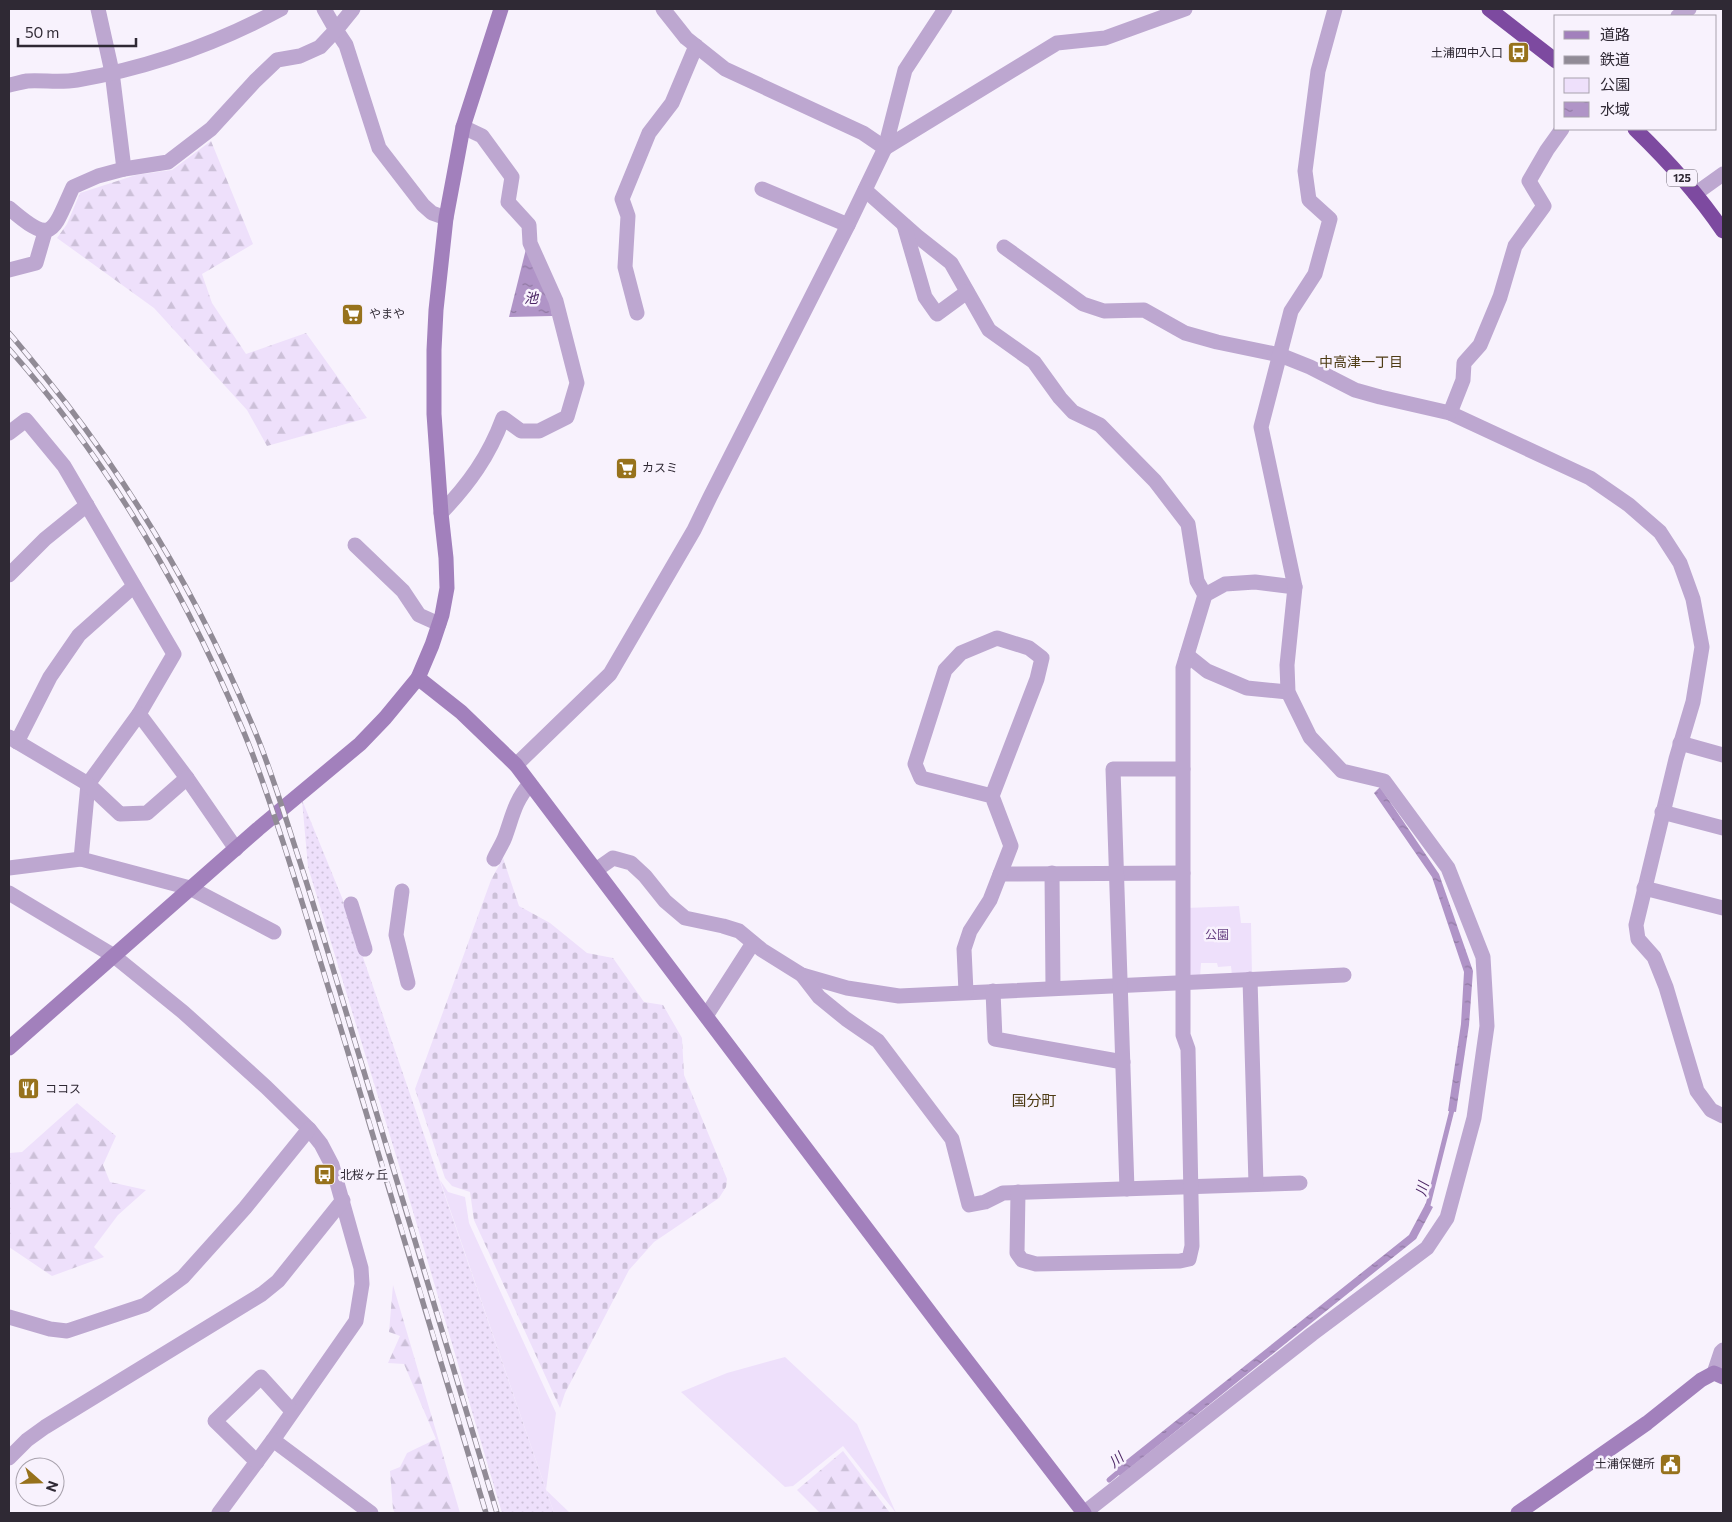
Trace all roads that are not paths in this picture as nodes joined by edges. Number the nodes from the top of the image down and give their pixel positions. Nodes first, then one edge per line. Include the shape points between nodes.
1 (98, 9) edge
2 (281, 9) edge
3 (324, 9) edge
4 (353, 9) edge
5 (501, 9) edge
6 (662, 9) edge
7 (1185, 9) edge
8 (1335, 9) edge
9 (1489, 9) edge
10 (942, 10) edge
11 (336, 30) junction
12 (696, 46) junction
13 (1554, 59) edge
14 (112, 72) junction
15 (9, 85) edge
16 (463, 127) junction
17 (1561, 130) edge
18 (1637, 130) edge
19 (885, 148) junction
20 (124, 169) junction
21 (1723, 174) edge
22 (762, 189) dead end
23 (865, 190) junction
24 (1695, 194) junction
25 (9, 208) edge
26 (446, 218) junction
27 (848, 225) junction
28 (904, 225) junction
29 (1723, 231) edge
30 (45, 232) junction
31 (1004, 247) dead end
32 (9, 270) edge
33 (967, 292) junction
34 (637, 313) dead end
35 (1280, 355) junction
36 (1450, 413) junction
37 (9, 433) edge
38 (87, 506) junction
39 (441, 513) junction
40 (354, 545) dead end
41 (9, 575) edge
42 (134, 586) junction
43 (1294, 587) junction
44 (1205, 595) junction
45 (439, 624) junction
46 (1187, 655) junction
47 (418, 678) junction
48 (1288, 692) junction
49 (139, 714) junction
50 (13, 740) edge
51 (1680, 743) junction
52 (1723, 754) edge
53 (516, 765) junction
54 (1183, 768) junction
55 (187, 778) junction
56 (88, 784) junction
57 (530, 784) junction
58 (992, 796) junction
59 (1662, 812) junction
60 (1723, 828) edge
61 (236, 849) junction
62 (494, 858) dead end
63 (81, 859) junction
64 (9, 868) edge
65 (596, 870) junction
66 (1116, 873) junction
67 (1183, 873) junction
68 (1000, 874) junction
69 (1052, 874) junction
70 (190, 888) junction
71 (1644, 888) junction
72 (402, 890) dead end
73 (9, 893) edge
74 (351, 904) dead end
75 (1723, 908) edge
76 (274, 932) dead end
77 (753, 943) junction
78 (365, 949) dead end
79 (114, 956) junction
80 (802, 975) junction
81 (1344, 975) dead end
82 (1250, 979) junction
83 (1183, 982) junction
84 (408, 983) dead end
85 (1120, 985) junction
86 (1053, 988) junction
87 (993, 991) junction
88 (966, 992) junction
89 (706, 1016) junction
90 (9, 1048) edge
91 (1123, 1062) junction
92 (1723, 1116) edge
93 (309, 1130) junction
94 (1300, 1183) dead end
95 (1256, 1184) junction
96 (1191, 1186) junction
97 (1127, 1189) junction
98 (1018, 1192) junction
99 (343, 1200) junction
100 (9, 1317) edge
101 (1723, 1350) edge
102 (1719, 1375) edge
103 (292, 1411) junction
104 (273, 1440) junction
105 (11, 1453) edge
106 (257, 1462) junction
107 (219, 1513) edge
108 (371, 1513) edge
109 (1084, 1513) edge
110 (1518, 1513) edge

1 - 14 street
2 - 14 street via 217,39 162,59
3 - 11 street
4 - 11 street
5 - 16 street
6 - 12 street
7 - 19 street via 1105,38 1056,43
8 - 35 street via 1318,71 1305,171 1309,200 1330,219 1315,274 1291,312
9 - 13 highway
10 - 19 street via 905,70
11 - 20 street via 320,47 300,56 277,60 211,129 168,162
11 - 26 street via 346,45 379,148 423,205 432,213
12 - 19 street via 724,69 863,133
12 - 34 street via 672,103 649,133 622,199 628,216 625,267
14 - 15 street via 76,80 28,81
14 - 20 street
16 - 26 street
16 - 39 street via 482,136 512,177 508,202 529,225 530,243 556,301 577,383 567,417 539,431 521,431 502,418 486,456 461,492
17 - 36 street via 1529,181 1544,206 1515,246 1500,297 1480,345 1464,363 1463,380
18 - 24 highway, 125
19 - 23 street
20 - 30 street via 74,187 59,220
21 - 24 street
22 - 27 street
23 - 27 street
23 - 28 street
24 - 29 highway, 125
25 - 30 street
26 - 39 street via 434,350 434,414
27 - 53 street via 694,530 610,674
28 - 33 street via 951,263
28 - 33 street via 925,297 937,314
30 - 32 street via 36,263
31 - 35 street via 1083,304 1104,311 1144,310 1185,333
33 - 44 street via 989,330 1034,362 1073,412 1100,425 1155,481 1188,524 1197,581
35 - 36 street via 1355,390
35 - 43 street via 1261,427
36 - 51 street via 1590,478 1660,532 1680,563 1693,599 1702,647 1692,702
37 - 38 street via 26,420 64,466
38 - 41 street via 45,539
38 - 42 street
39 - 45 street via 447,588
40 - 45 street via 403,591 419,615
42 - 49 street via 174,654
42 - 50 street via 79,635
43 - 44 street via 1255,582 1225,584
43 - 48 street via 1287,665
44 - 46 street
45 - 47 street
46 - 48 street via 1207,672 1247,688
46 - 54 street via 1183,668
47 - 53 street via 461,712
47 - 61 street via 360,744
48 - 109 street via 1310,737 1342,771 1384,782 1448,868 1483,957 1487,1026 1474,1118 1447,1218 1427,1248
49 - 55 street
49 - 56 street
50 - 56 street
51 - 52 street
51 - 59 street
53 - 57 street
54 - 66 street via 1113,769
54 - 67 street
55 - 56 street via 146,813 120,814
55 - 61 street
56 - 63 street
57 - 62 street via 516,803
57 - 65 street
58 - 58 street via 921,778 914,764 945,670 961,653 997,638 1030,648 1042,658
58 - 68 street via 1011,846
59 - 60 street
59 - 71 street
61 - 70 street
63 - 64 street
63 - 70 street
65 - 77 street via 614,858 630,863 645,876 664,901 685,918 739,931
65 - 89 street
66 - 67 street
66 - 69 street
66 - 85 street
67 - 83 street
68 - 69 street
68 - 88 street via 964,949
69 - 86 street
70 - 76 street
70 - 79 street
71 - 75 street
71 - 92 street via 1636,925 1638,939 1654,957 1666,987 1697,1091 1710,1110
72 - 84 street via 396,935
73 - 79 street
74 - 78 street
77 - 80 street
77 - 89 street
79 - 90 street
79 - 93 street via 190,1019
80 - 88 street via 847,988 899,996
80 - 98 street via 819,997 878,1041 952,1139 969,1205 985,1202 1003,1192
81 - 82 street
82 - 83 street
82 - 95 street
83 - 85 street
83 - 96 street
85 - 86 street
85 - 91 street
86 - 87 street
87 - 88 street
87 - 91 street via 995,1039
89 - 109 street
91 - 97 street
93 - 99 street via 332,1165
93 - 100 street via 183,1278 145,1305 67,1331
94 - 95 street
95 - 96 street
96 - 97 street
96 - 98 street via 1192,1246 1189,1260 1180,1261 1036,1264 1022,1260 1017,1252
97 - 98 street
99 - 103 street via 361,1268 356,1321
99 - 105 street via 278,1281 262,1294 45,1427
101 - 102 street
102 - 110 street via 1701,1380 1647,1423
103 - 104 street
103 - 106 street via 260,1377 216,1421
104 - 106 street
104 - 108 street
106 - 107 street

